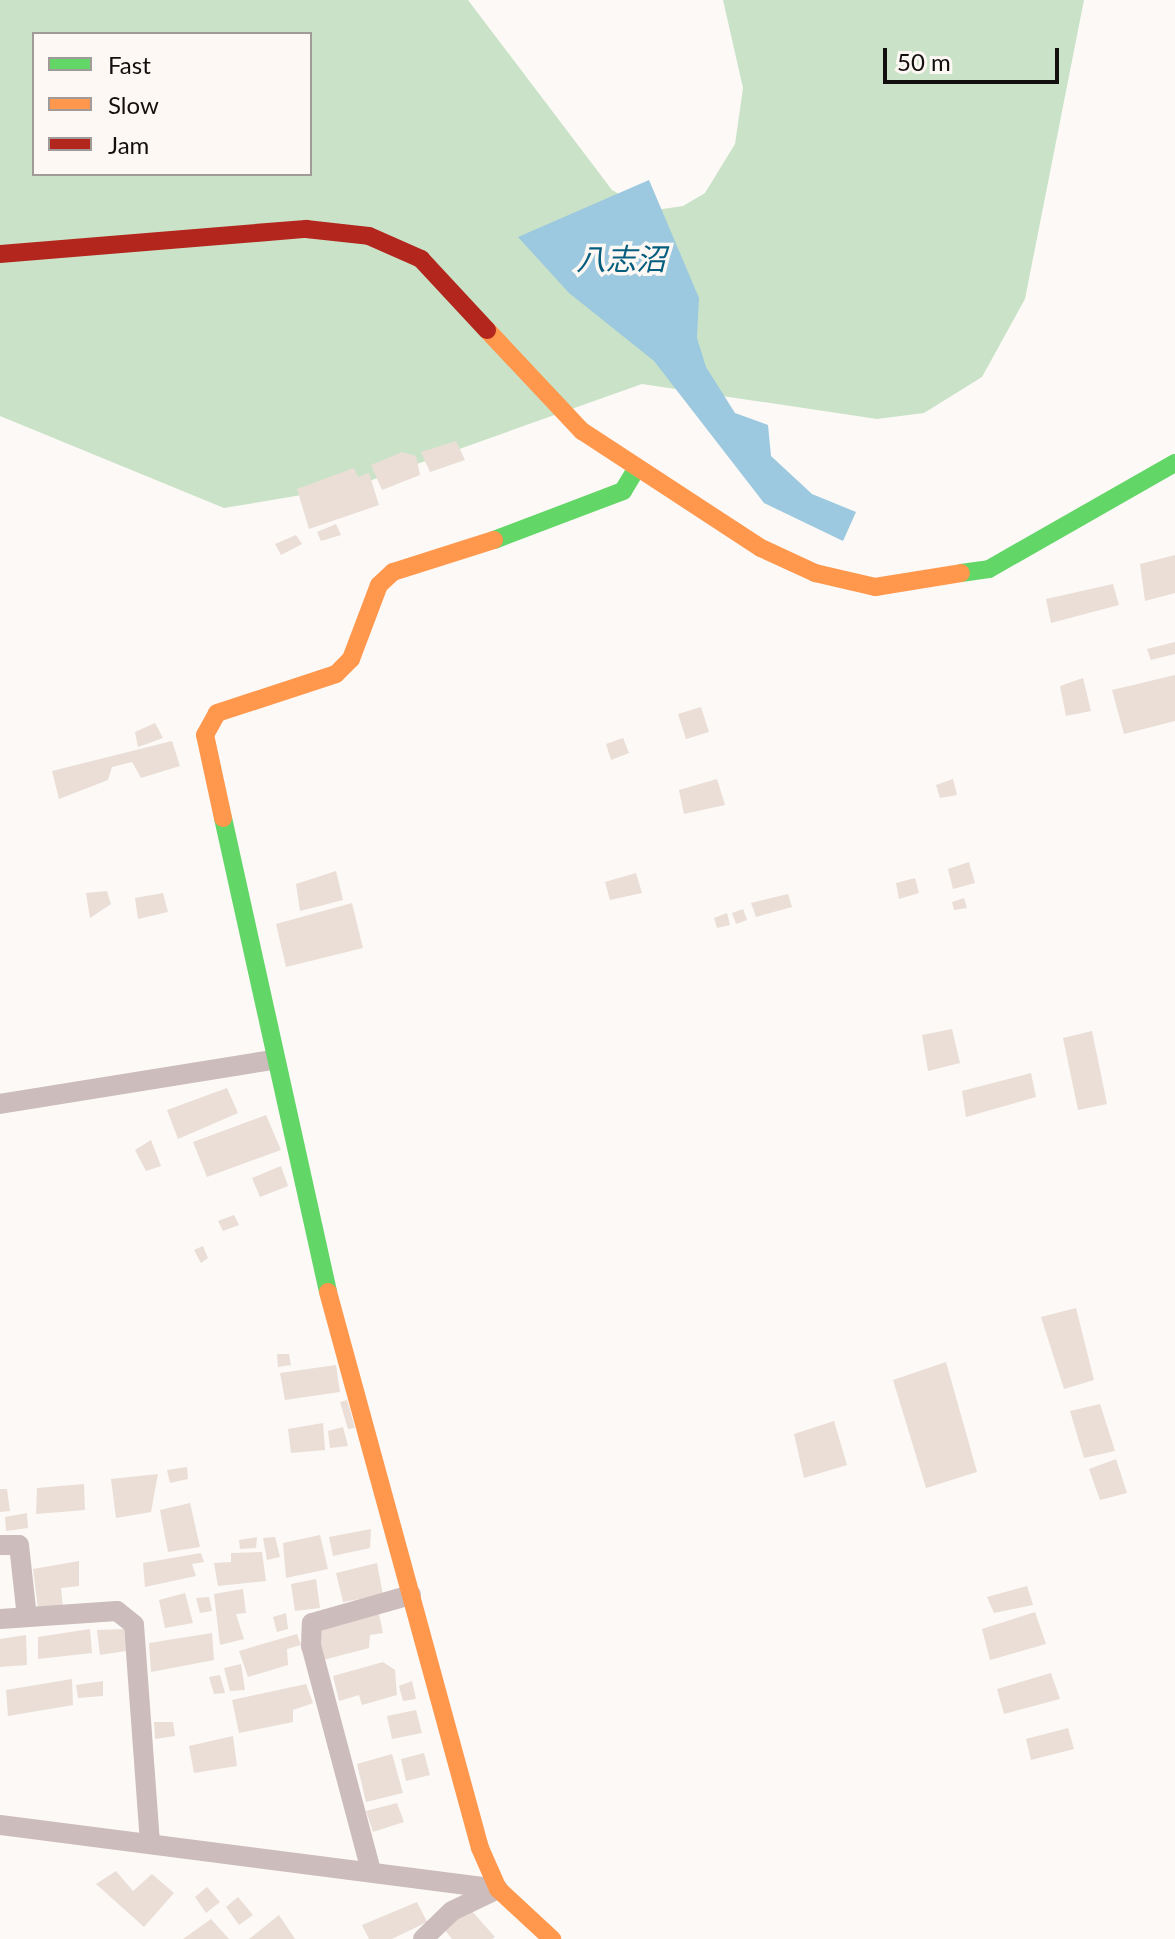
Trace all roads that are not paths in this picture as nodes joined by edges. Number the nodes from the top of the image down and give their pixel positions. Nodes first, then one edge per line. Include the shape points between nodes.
1 (0, 254) edge
2 (1175, 463) edge
3 (636, 469) junction
4 (271, 1060) junction
5 (0, 1104) edge
6 (0, 1545) edge
7 (411, 1595) junction
8 (27, 1617) junction
9 (0, 1619) edge
10 (0, 1825) edge
11 (150, 1842) junction
12 (370, 1867) junction
13 (498, 1889) junction
14 (423, 1939) edge
15 (552, 1939) edge

1 - 3 street via 306,229 369,236 421,259 571,420
2 - 3 street via 989,569 875,587 815,573 761,548
3 - 4 street via 623,491 572,516 393,572 379,585 351,659 336,674 232,706 209,723 205,735
4 - 5 street
4 - 7 street
6 - 8 street via 19,1545
7 - 12 street via 312,1623 311,1646
7 - 13 street
8 - 9 street
8 - 11 street via 117,1611 134,1625
10 - 11 street
11 - 12 street
12 - 13 street
13 - 14 street via 452,1911
13 - 15 street

